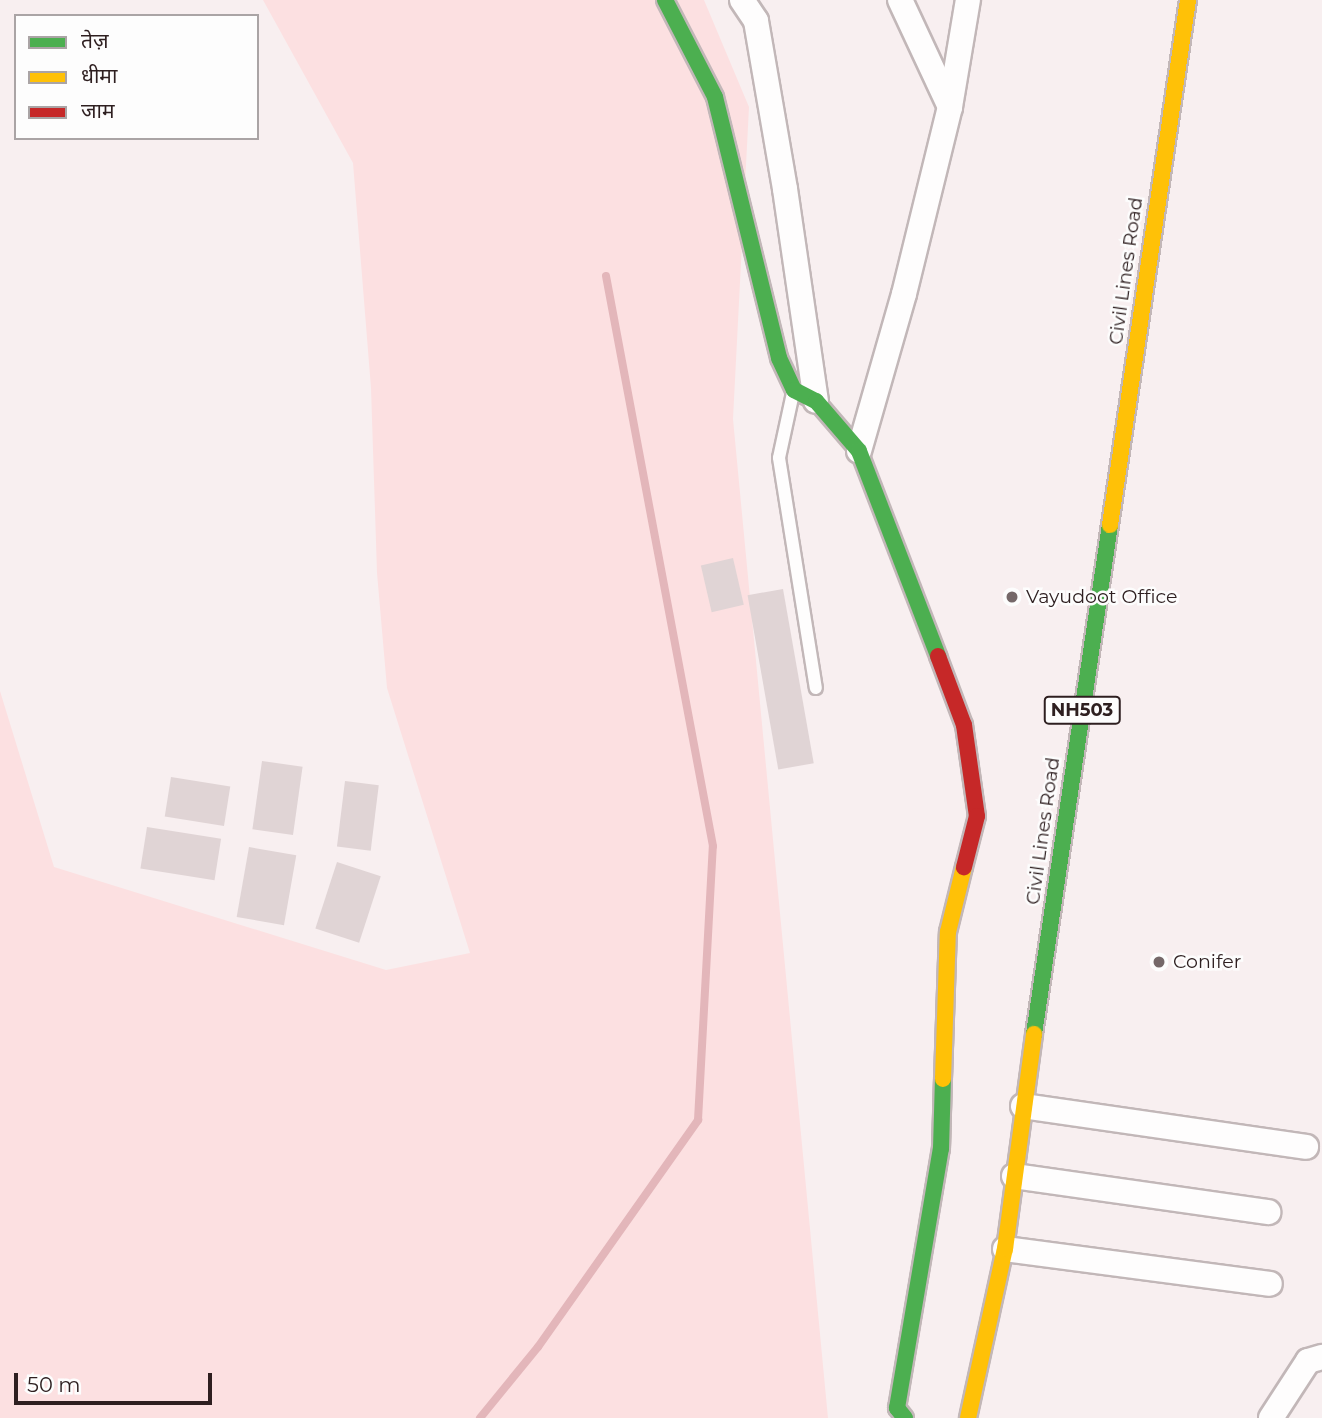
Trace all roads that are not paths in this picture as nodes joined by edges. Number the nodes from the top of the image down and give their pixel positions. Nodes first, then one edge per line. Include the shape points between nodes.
1 (665, 0) edge
2 (742, 0) edge
3 (900, 0) edge
4 (968, 0) edge
5 (1188, 0) edge
6 (950, 107) junction
7 (794, 390) junction
8 (816, 401) junction
9 (859, 451) junction
10 (816, 688) dead end
11 (1023, 1105) junction
12 (1306, 1147) dead end
13 (1014, 1176) junction
14 (1268, 1212) dead end
15 (1005, 1249) junction
16 (1270, 1284) dead end
17 (1322, 1357) edge
18 (905, 1418) edge
19 (968, 1418) edge
20 (1271, 1418) edge

1 - 7 street via 715,97 779,358
2 - 8 street via 756,22
3 - 6 street
4 - 6 street
5 - 11 street, Civil Lines Road / NH503
6 - 9 street
7 - 8 street
7 - 10 lane via 779,458
8 - 9 street
9 - 18 street via 964,725 977,816 948,932 941,1149 897,1408
11 - 12 street
11 - 13 street, Civil Lines Road / NH503
13 - 14 street
13 - 15 street, Civil Lines Road / NH503
15 - 16 street
15 - 19 street, Civil Lines Road / NH503
17 - 20 street via 1308,1361

